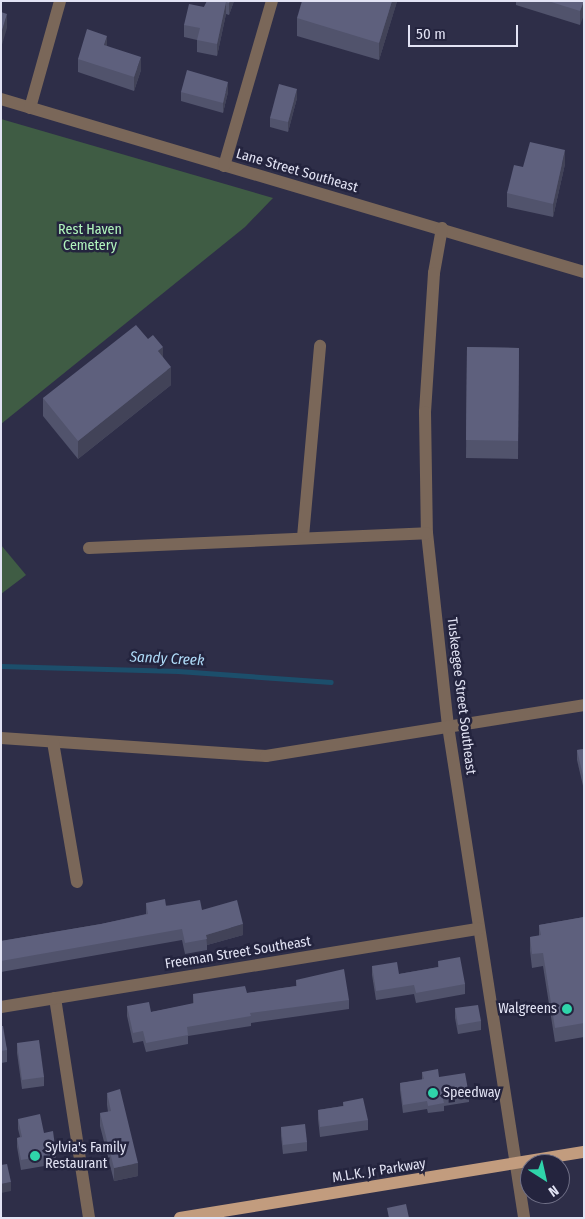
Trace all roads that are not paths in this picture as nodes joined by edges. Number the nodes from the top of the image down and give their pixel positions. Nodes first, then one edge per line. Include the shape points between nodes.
1 (60, 1) edge
2 (272, 1) edge
3 (1, 99) edge
4 (30, 108) junction
5 (224, 166) junction
6 (442, 228) junction
7 (584, 272) edge
8 (320, 346) dead end
9 (427, 533) junction
10 (303, 537) junction
11 (89, 548) dead end
12 (584, 705) edge
13 (448, 726) junction
14 (1, 738) edge
15 (52, 742) junction
16 (77, 882) dead end
17 (479, 929) junction
18 (55, 998) junction
19 (1, 1007) edge
20 (584, 1152) edge
21 (517, 1164) junction
22 (89, 1218) edge
23 (180, 1218) edge
24 (524, 1218) edge

1 - 4 street
2 - 5 street
3 - 4 street, Lane Street Southeast
4 - 5 street, Lane Street Southeast
5 - 6 street, Lane Street Southeast
6 - 7 street, Lane Street Southeast
6 - 9 street, Tuskeegee Street Southeast via 434,273 425,412
8 - 10 street
9 - 10 street
9 - 13 street, Tuskeegee Street Southeast
10 - 11 street
12 - 13 street
13 - 15 street via 266,756
13 - 17 street, Tuskeegee Street Southeast
14 - 15 street
15 - 16 street
17 - 18 street, Freeman Street Southeast
17 - 21 street, Tuskeegee Street Southeast
18 - 19 street, Freeman Street Southeast
18 - 22 street
20 - 21 main road, M.L.K. Jr Parkway
21 - 23 main road, M.L.K. Jr Parkway
21 - 24 street, Tuskeegee Street Southeast

